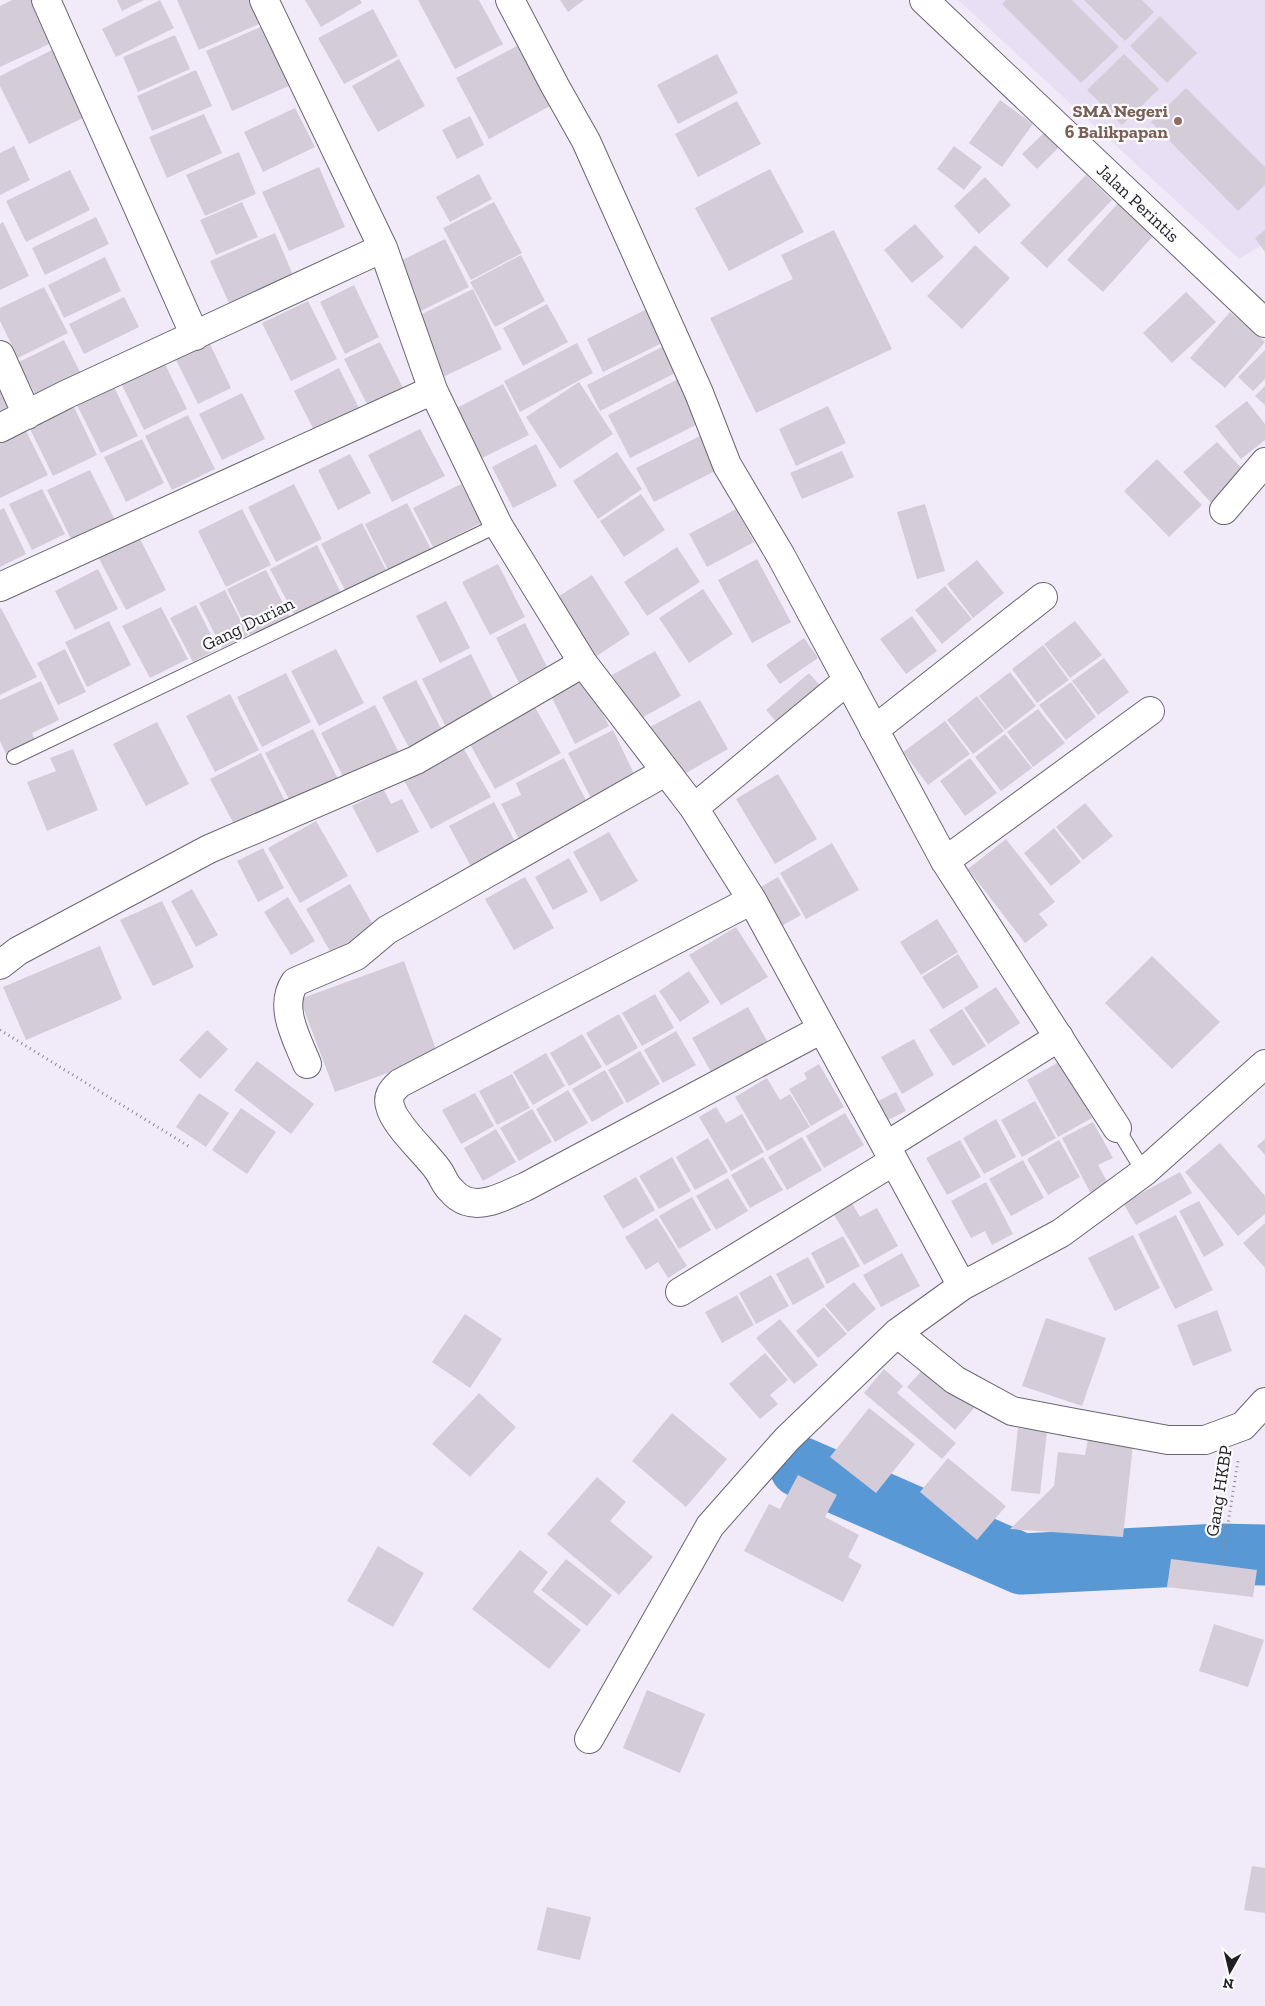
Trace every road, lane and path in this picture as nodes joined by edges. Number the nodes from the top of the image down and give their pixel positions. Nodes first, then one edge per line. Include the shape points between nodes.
1 (46, 0) edge
2 (264, 0) edge
3 (510, 0) edge
4 (924, 0) edge
5 (382, 248) junction
6 (1265, 323) edge
7 (195, 336) junction
8 (0, 355) edge
9 (433, 390) junction
10 (27, 416) junction
11 (0, 428) edge
12 (1265, 462) edge
13 (1224, 510) dead end
14 (498, 525) junction
15 (0, 587) edge
16 (1043, 597) dead end
17 (583, 663) junction
18 (848, 680) junction
19 (1150, 711) dead end
20 (874, 730) junction
21 (14, 757) dead end
22 (666, 772) junction
23 (694, 808) junction
24 (945, 861) junction
25 (752, 900) junction
26 (0, 964) edge
27 (822, 1029) junction
28 (0, 1030) edge
29 (1059, 1037) junction
30 (307, 1064) dead end
31 (1265, 1064) edge
32 (1117, 1128) joint
33 (190, 1147) dead end
34 (890, 1154) junction
35 (1144, 1172) junction
36 (962, 1286) junction
37 (680, 1292) dead end
38 (897, 1333) junction
39 (1265, 1402) edge
40 (1244, 1426) junction
41 (1222, 1562) dead end
42 (589, 1739) dead end

1 - 7 street
2 - 5 street
3 - 18 street via 586,140 727,465
4 - 6 street, Jalan Perintis
5 - 7 street
5 - 9 street
7 - 10 street via 65,395
8 - 10 street
9 - 14 street
9 - 15 street
10 - 11 street
12 - 13 street
14 - 17 street
14 - 21 lane, Gang Durian
16 - 20 street
17 - 22 street
17 - 26 street via 416,760 209,849 18,951
18 - 20 street
18 - 23 street
19 - 24 street
20 - 24 street
22 - 23 street
22 - 30 street via 387,930 356,956 295,982 289,990 289,1016
23 - 25 street
24 - 29 street
25 - 27 street
25 - 27 street via 400,1083 389,1096 393,1116 450,1190 466,1202 490,1202 525,1187
27 - 34 street
28 - 33 path
29 - 32 street
29 - 34 street
31 - 35 street
32 - 35 lane
34 - 36 street
34 - 37 street
35 - 36 street via 1061,1233
36 - 38 street
38 - 40 street via 956,1380 1012,1411 1168,1440 1205,1440
38 - 42 street via 787,1439 710,1526
39 - 40 street
40 - 41 path, Gang HKBP

